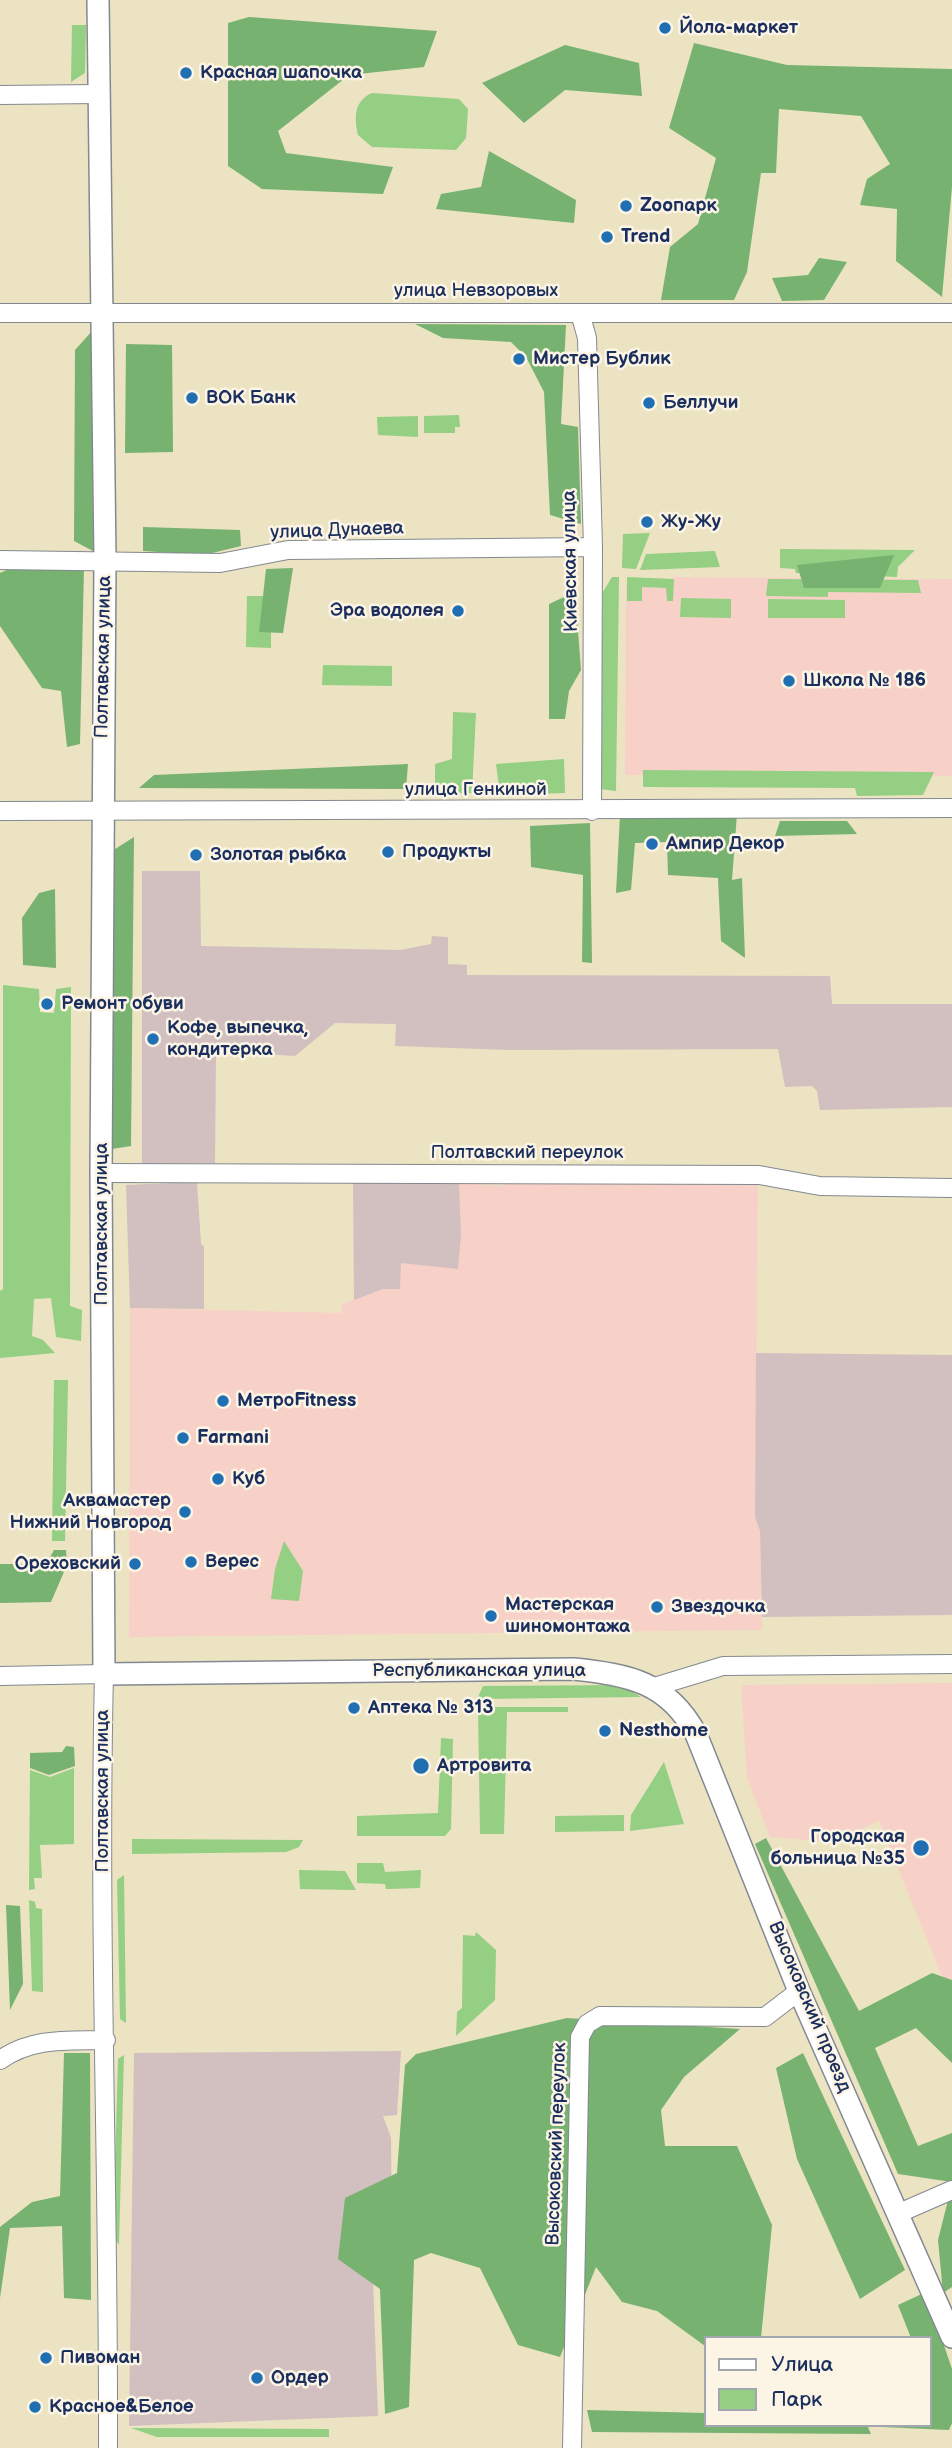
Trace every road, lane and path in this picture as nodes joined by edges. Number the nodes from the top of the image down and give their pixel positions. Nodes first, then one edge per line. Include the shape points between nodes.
1 (97, 0) edge
2 (99, 94) junction
3 (0, 95) edge
4 (101, 312) junction
5 (0, 313) edge
6 (580, 313) junction
7 (952, 313) edge
8 (593, 547) junction
9 (105, 559) junction
10 (0, 560) edge
11 (952, 808) edge
12 (102, 810) junction
13 (0, 811) edge
14 (592, 811) junction
15 (102, 1173) junction
16 (952, 1188) edge
17 (952, 1664) edge
18 (104, 1674) junction
19 (0, 1676) edge
20 (654, 1686) junction
21 (799, 1991) junction
22 (106, 2040) junction
23 (0, 2060) edge
24 (952, 2190) edge
25 (897, 2214) junction
26 (952, 2337) edge
27 (108, 2448) edge
28 (572, 2448) edge

1 - 2 street, Полтавская улица
2 - 3 street
2 - 4 street, Полтавская улица
4 - 5 street, улица Невзоровых
4 - 6 street, улица Невзоровых
4 - 9 street, Полтавская улица
6 - 7 street, улица Невзоровых
6 - 8 street, Киевская улица via 587,338
8 - 9 street, улица Дунаева via 288,550 220,563
8 - 14 street, Киевская улица
9 - 10 street, улица Дунаева
9 - 12 street, Полтавская улица
11 - 14 street, улица Генкиной
12 - 13 street, улица Генкиной
12 - 14 street, улица Генкиной
12 - 15 street, Полтавская улица
15 - 16 street, Полтавский переулок via 759,1175 820,1186
15 - 18 street, Полтавская улица
17 - 20 street via 723,1666
18 - 19 street, Республиканская улица
18 - 20 street, Республиканская улица via 574,1669 617,1674
18 - 22 street, Полтавская улица via 101,1812
20 - 21 street, Высоковский проезд via 686,1715 696,1734
21 - 25 street, Высоковский проезд
21 - 28 street, Высоковский переулок via 765,2017 600,2016 587,2024 580,2037
22 - 23 street via 45,2040 17,2048
22 - 27 street, Полтавская улица
24 - 25 street
25 - 26 street, Высоковский проезд

